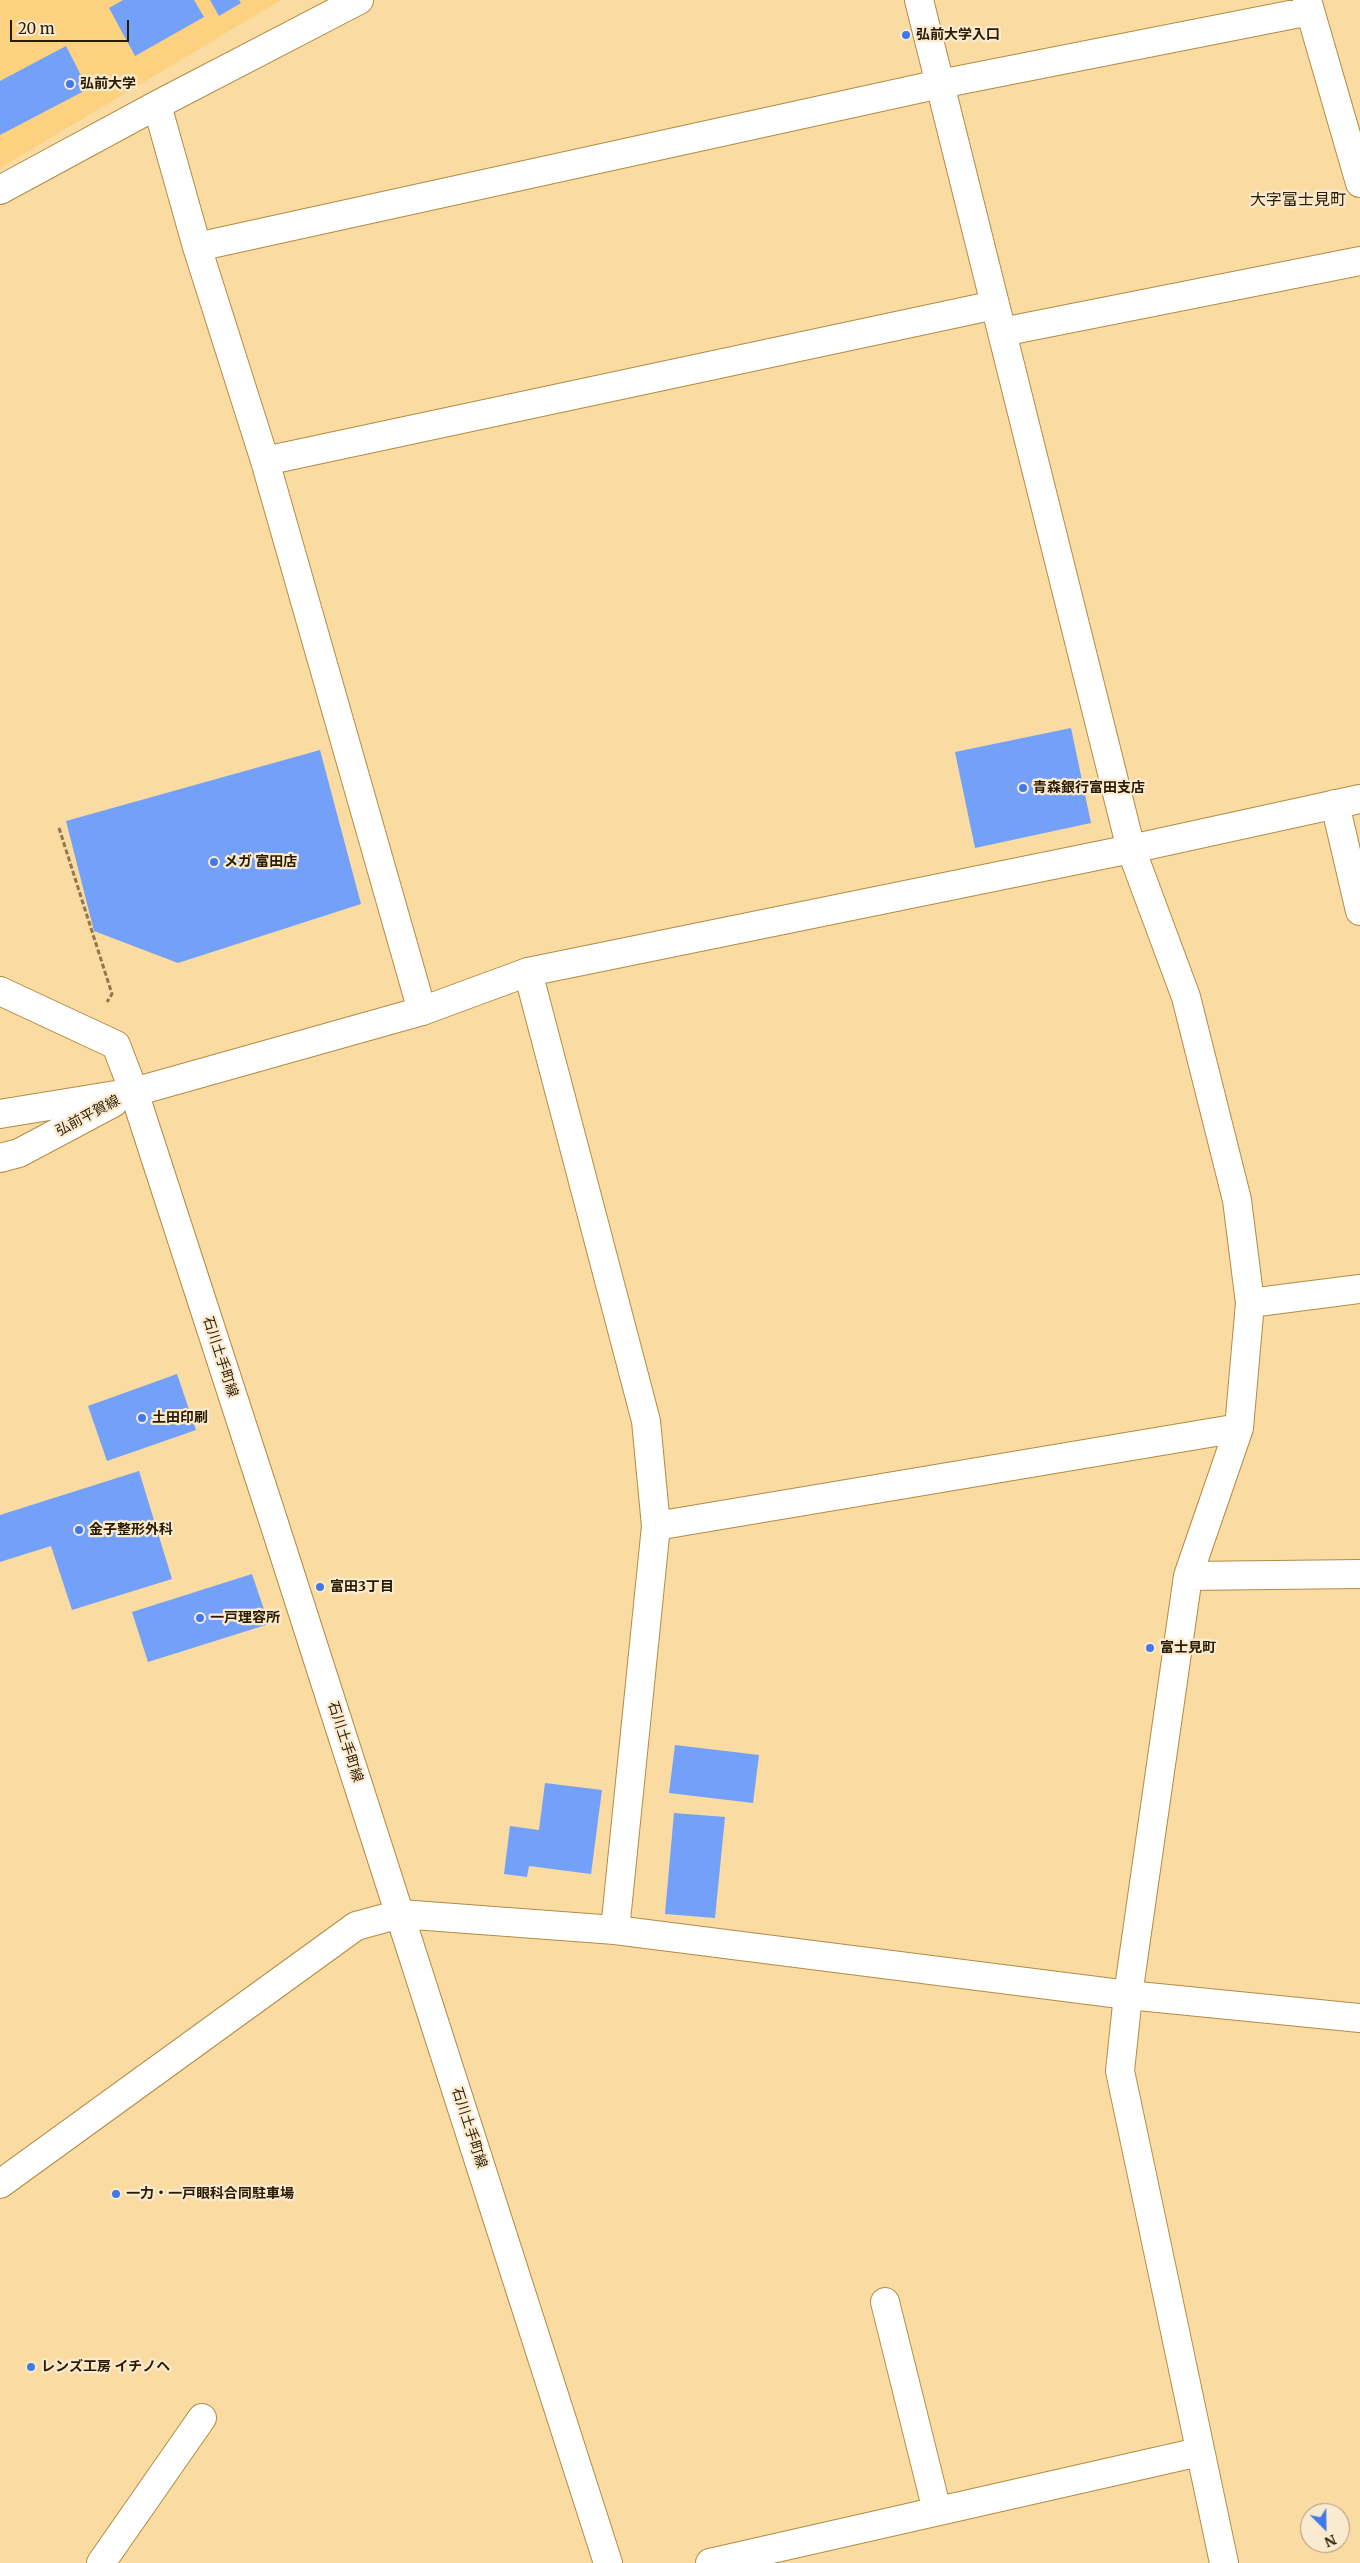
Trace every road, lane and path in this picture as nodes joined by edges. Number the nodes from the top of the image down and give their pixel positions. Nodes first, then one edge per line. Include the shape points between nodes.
1 (358, 0) edge
2 (919, 0) edge
3 (1308, 6) edge
4 (940, 84) junction
5 (157, 105) junction
6 (1360, 183) edge
7 (0, 190) edge
8 (197, 246) junction
9 (1360, 261) edge
10 (995, 305) junction
11 (1002, 332) junction
12 (265, 460) junction
13 (1347, 801) edge
14 (59, 828) dead end
15 (1131, 850) junction
16 (1360, 911) edge
17 (528, 972) junction
18 (0, 991) edge
19 (104, 1007) dead end
20 (422, 1011) junction
21 (134, 1092) junction
22 (0, 1114) edge
23 (0, 1158) edge
24 (1360, 1289) edge
25 (1250, 1303) junction
26 (1239, 1428) junction
27 (656, 1526) junction
28 (1360, 1574) edge
29 (1188, 1576) junction
30 (400, 1914) junction
31 (615, 1930) junction
32 (1128, 1994) junction
33 (1360, 2018) edge
34 (0, 2184) edge
35 (885, 2302) dead end
36 (202, 2418) dead end
37 (1199, 2452) junction
38 (937, 2511) junction
39 (101, 2563) edge
40 (608, 2563) edge
41 (710, 2563) edge
42 (1224, 2563) edge

1 - 5 street
2 - 4 street
3 - 4 street
3 - 6 street
4 - 8 street
4 - 10 street
5 - 7 street
5 - 8 street
8 - 12 street
9 - 11 street
10 - 11 street
10 - 12 street
11 - 15 street
12 - 20 street
13 - 15 street
13 - 16 street
14 - 19 path via 112,994
15 - 17 street
15 - 25 street via 1186,997 1237,1200
17 - 20 street
17 - 27 street via 646,1420
18 - 21 street, 石川土手町線 via 116,1045
20 - 21 street
21 - 22 street, 弘前平賀線
21 - 23 street, 弘前平賀線 via 19,1153
21 - 30 street, 石川土手町線
24 - 25 street
25 - 26 street
26 - 27 street
26 - 29 street
27 - 31 street
28 - 29 street
29 - 32 street
30 - 31 street
30 - 34 street via 356,1926
30 - 40 street, 石川土手町線
31 - 32 street
32 - 33 street
32 - 37 street via 1120,2071
35 - 38 street
36 - 39 street
37 - 38 street
37 - 42 street
38 - 41 street

